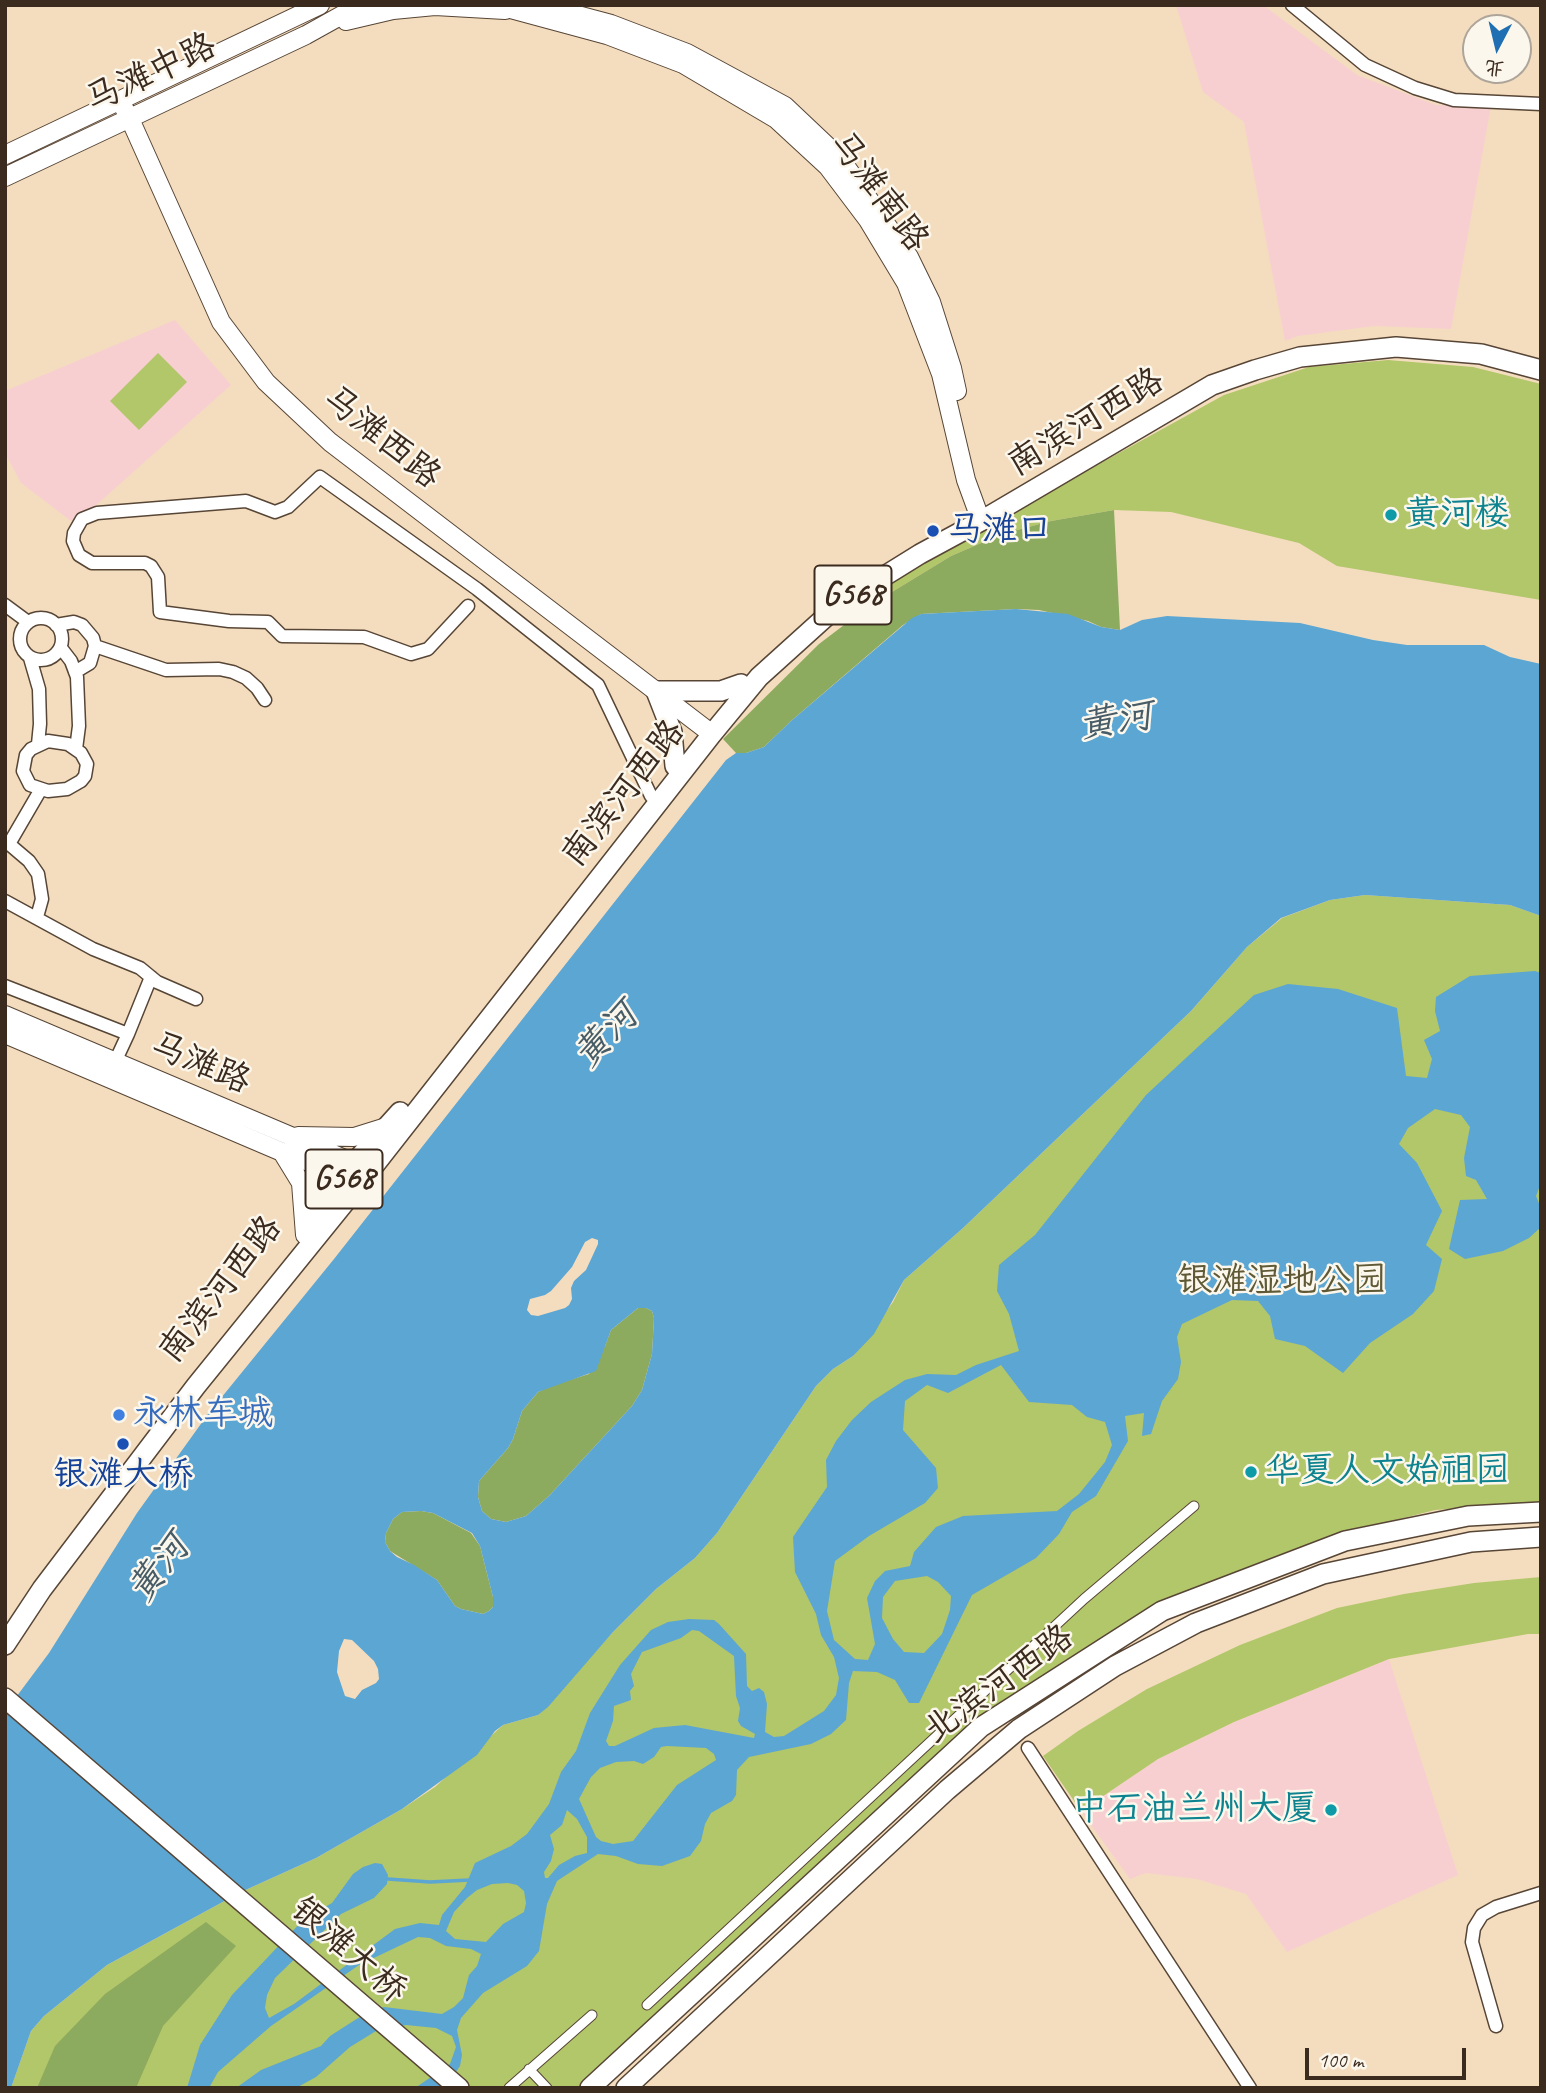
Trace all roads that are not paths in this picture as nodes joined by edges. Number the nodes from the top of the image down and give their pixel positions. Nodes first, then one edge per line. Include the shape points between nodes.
1 (320, 5) edge
2 (360, 5) edge
3 (540, 5) edge
4 (1292, 5) edge
5 (501, 8) edge
6 (306, 35) junction
7 (120, 101) junction
8 (1541, 104) edge
9 (130, 119) junction
10 (5, 155) edge
11 (5, 177) edge
12 (1541, 362) edge
13 (1541, 370) edge
14 (984, 515) junction
15 (5, 605) edge
16 (468, 606) dead end
17 (28, 622) junction
18 (56, 625) junction
19 (95, 646) junction
20 (61, 648) junction
21 (30, 658) junction
22 (75, 672) junction
23 (741, 684) junction
24 (656, 691) junction
25 (265, 700) dead end
26 (708, 731) junction
27 (38, 744) junction
28 (76, 749) junction
29 (675, 766) junction
30 (41, 789) junction
31 (651, 796) junction
32 (5, 901) edge
33 (37, 916) junction
34 (151, 977) junction
35 (5, 986) edge
36 (196, 999) dead end
37 (5, 1015) edge
38 (5, 1034) edge
39 (128, 1034) junction
40 (116, 1062) junction
41 (386, 1127) junction
42 (284, 1144) junction
43 (358, 1173) junction
44 (305, 1235) junction
45 (1194, 1506) dead end
46 (1541, 1512) edge
47 (1541, 1536) edge
48 (5, 1628) edge
49 (5, 1645) edge
50 (5, 1698) edge
51 (5, 1712) edge
52 (1028, 1748) dead end
53 (1541, 1893) edge
54 (647, 2005) dead end
55 (592, 2015) dead end
56 (1496, 2026) dead end
57 (529, 2069) junction
58 (443, 2088) edge
59 (459, 2088) edge
60 (509, 2088) edge
61 (547, 2088) edge
62 (590, 2088) edge
63 (626, 2088) edge
64 (1250, 2088) edge

1 - 7 main road, 马滩中路
2 - 6 main road, 马滩中路
3 - 14 main road, 马滩南路 via 611,24 687,52 785,106 840,158 909,257 931,302 952,368
4 - 8 street via 1365,65 1415,88 1454,100
5 - 6 main road, 马滩南路 via 393,10
5 - 14 main road, 马滩南路 via 607,35 683,64 776,119 828,167 868,220 906,283 941,374 966,480
6 - 9 main road, 马滩中路
7 - 9 main road, 马滩西路
7 - 10 main road, 马滩中路
9 - 11 main road, 马滩中路
9 - 24 main road, 马滩西路 via 221,322 267,382 330,442
12 - 14 main road, 南滨河西路 / G568 via 1482,346 1395,338 1297,346 1207,377
13 - 14 main road, 南滨河西路 / G568 via 1481,355 1396,348 1353,350 1255,369 1212,385
14 - 23 main road, 南滨河西路 / G568 via 915,546 835,595
14 - 26 main road, 南滨河西路 / G568 via 841,603 759,677
15 - 17 street
16 - 31 street via 428,649 411,654 364,637 282,636 268,622 160,612 158,577 150,566 145,562 92,564 79,555 74,533 82,519 97,513 246,501 275,512 289,507 320,477 477,589 598,685
17 - 18 street via 46,618
17 - 21 street via 19,637 21,649
18 - 19 street via 82,625
18 - 20 street via 62,635
19 - 22 street via 90,663
19 - 25 street via 166,670 233,672 246,678
20 - 21 street via 48,660
20 - 22 street
21 - 27 street via 39,689
22 - 28 street via 80,694
23 - 24 main road via 721,691
23 - 26 main road, 南滨河西路 / G568
24 - 26 main road, 马滩西路
24 - 29 main road via 672,732
26 - 29 main road, 南滨河西路 / G568
26 - 43 main road, 南滨河西路 / G568 via 434,1086
27 - 28 street via 58,741
27 - 30 street via 26,755 23,771 30,785
28 - 30 street via 87,764 85,776 67,789
29 - 31 main road, 南滨河西路 / G568
30 - 33 street via 9,844 38,874 42,899
31 - 41 main road, 南滨河西路 / G568 via 428,1081
32 - 33 street
33 - 34 street
34 - 36 street
34 - 39 street
35 - 39 street
37 - 40 main road, 马滩路
38 - 42 main road, 马滩路
39 - 40 street
40 - 42 main road, 马滩路
41 - 42 main road via 354,1137
41 - 43 main road, 南滨河西路 / G568
42 - 43 main road, 马滩路
42 - 44 main road via 301,1183
43 - 44 main road, 南滨河西路 / G568
43 - 49 main road, 南滨河西路 / G568 via 42,1589
44 - 48 main road, 南滨河西路 / G568
45 - 54 street via 1084,1599
46 - 62 main road, 北滨河西路 via 1468,1516 1345,1541 1162,1611 981,1727
47 - 63 main road, 北滨河西路 via 1471,1542 1323,1574 1196,1623 1115,1667 1019,1729 947,1790
50 - 59 main road, 银滩大桥
51 - 58 main road, 银滩大桥
52 - 64 street
53 - 56 street via 1496,1907 1482,1915 1474,1928 1472,1942
55 - 57 street
57 - 60 street
57 - 61 street

